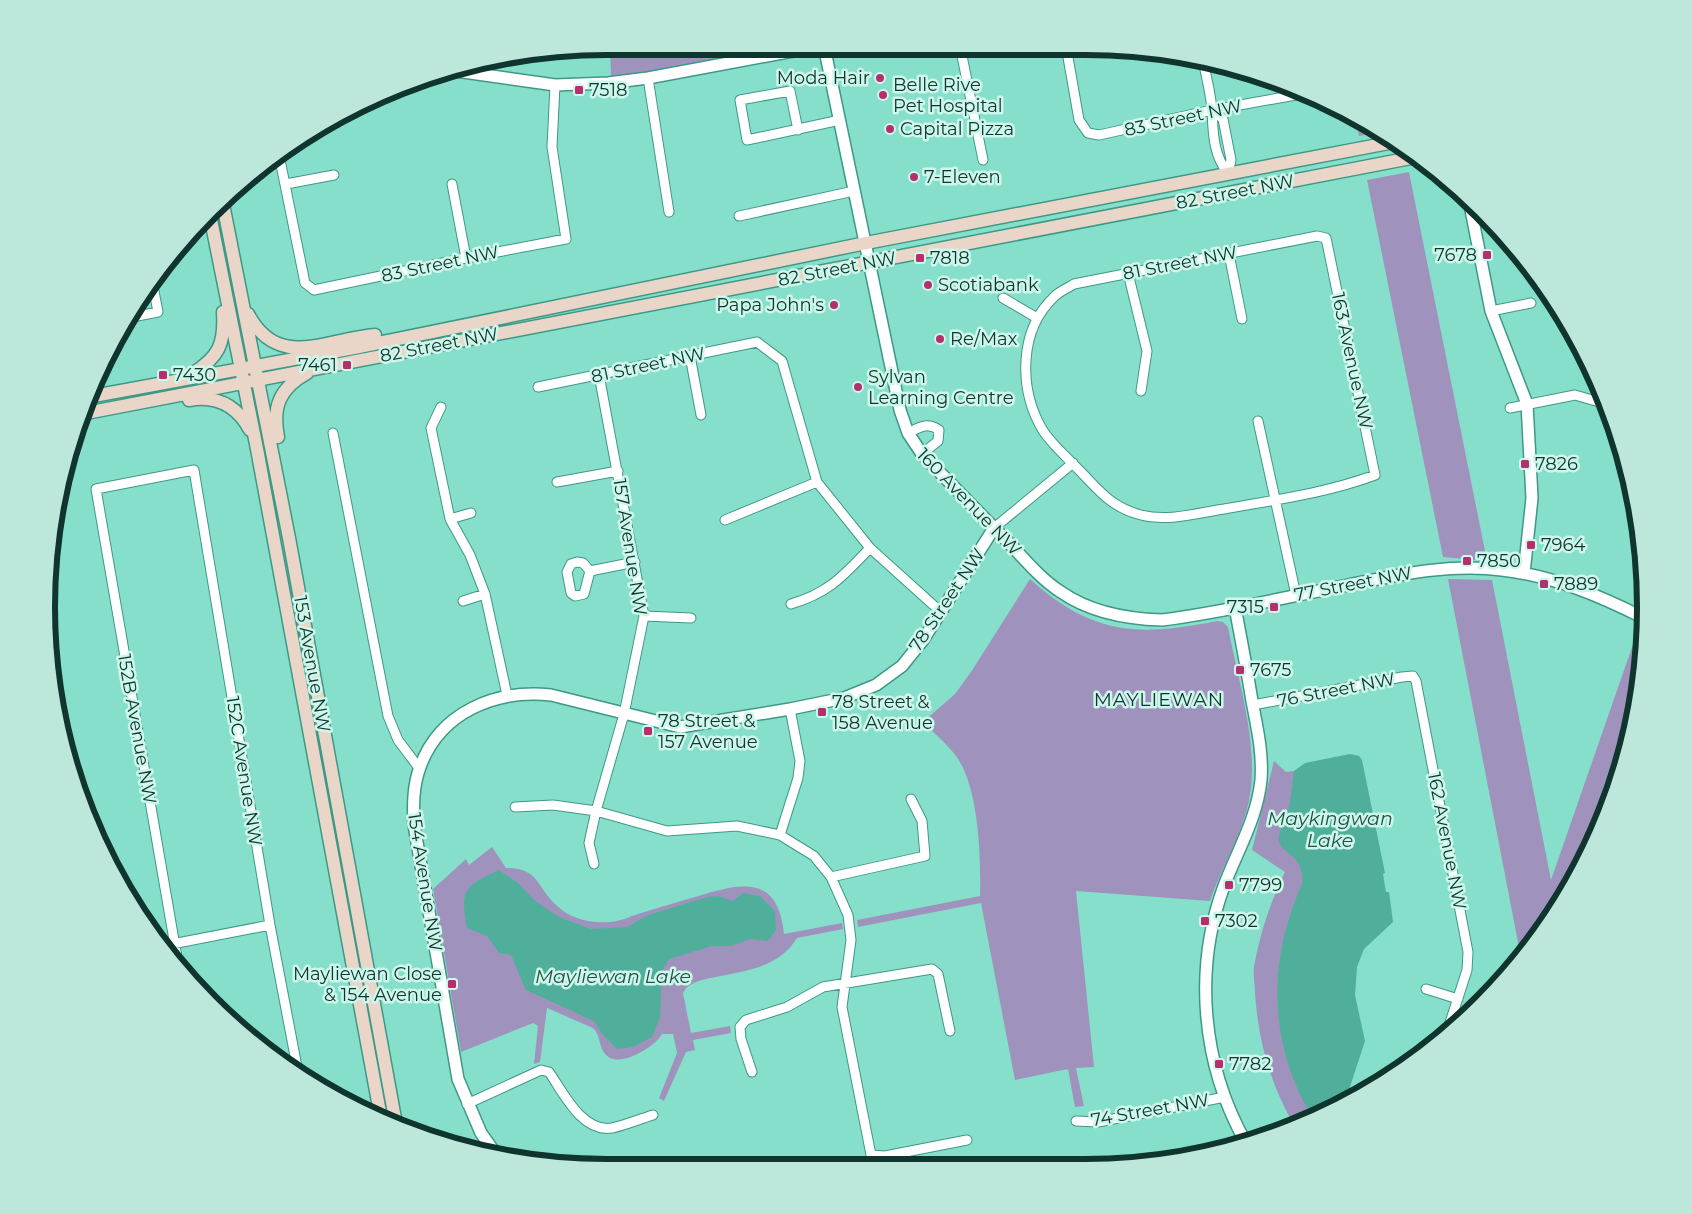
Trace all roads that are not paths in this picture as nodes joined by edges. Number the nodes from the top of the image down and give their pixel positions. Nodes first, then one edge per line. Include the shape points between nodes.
1 (773, 55) edge
2 (824, 55) edge
3 (962, 55) edge
4 (1067, 55) edge
5 (1205, 69) edge
6 (469, 73) edge
7 (648, 78) junction
8 (555, 85) junction
9 (1291, 95) edge
10 (1212, 110) junction
11 (840, 120) junction
12 (798, 130) junction
13 (1385, 144) edge
14 (1407, 159) edge
15 (983, 160) dead end
16 (281, 162) edge
17 (1228, 173) junction
18 (334, 175) dead end
19 (286, 184) junction
20 (452, 184) dead end
21 (854, 191) junction
22 (1232, 192) junction
23 (224, 210) edge
24 (669, 212) dead end
25 (738, 216) dead end
26 (1474, 216) edge
27 (211, 223) edge
28 (210, 224) edge
29 (866, 244) junction
30 (1328, 247) joint
31 (1229, 254) junction
32 (466, 258) junction
33 (871, 263) junction
34 (1128, 274) junction
35 (154, 292) edge
36 (242, 297) junction
37 (1003, 298) dead end
38 (1531, 303) dead end
39 (1491, 311) junction
40 (138, 316) edge
41 (1037, 318) junction
42 (1242, 319) dead end
43 (417, 333) junction
44 (690, 356) junction
45 (256, 366) junction
46 (241, 368) junction
47 (314, 369) junction
48 (599, 375) junction
49 (185, 378) junction
50 (258, 380) junction
51 (244, 382) junction
52 (538, 387) dead end
53 (1141, 391) dead end
54 (97, 395) edge
55 (1597, 401) edge
56 (1527, 404) junction
57 (441, 407) dead end
58 (1510, 408) dead end
59 (91, 412) edge
60 (90, 413) edge
61 (701, 415) dead end
62 (1258, 421) dead end
63 (908, 432) junction
64 (333, 433) dead end
65 (257, 449) junction
66 (922, 454) junction
67 (1073, 463) junction
68 (618, 471) junction
69 (557, 482) dead end
70 (817, 482) junction
71 (96, 489) joint
72 (1277, 500) junction
73 (471, 513) dead end
74 (450, 519) junction
75 (725, 520) dead end
76 (994, 528) junction
77 (290, 538) junction
78 (870, 548) junction
79 (636, 562) junction
80 (590, 571) dead end
81 (1524, 573) junction
82 (1060, 592) joint
83 (485, 594) junction
84 (1296, 595) junction
85 (463, 600) dead end
86 (791, 604) dead end
87 (1235, 608) junction
88 (941, 612) junction
89 (1637, 615) edge
90 (644, 616) junction
91 (691, 618) dead end
92 (1416, 681) joint
93 (507, 695) junction
94 (1253, 705) junction
95 (790, 709) junction
96 (624, 714) junction
97 (420, 768) junction
98 (911, 799) dead end
99 (516, 807) dead end
100 (596, 811) junction
101 (780, 835) junction
102 (594, 864) dead end
103 (831, 877) junction
104 (270, 925) junction
105 (174, 944) junction
106 (170, 945) edge
107 (176, 951) edge
108 (844, 985) junction
109 (1426, 989) dead end
110 (1458, 1000) junction
111 (1451, 1020) edge
112 (950, 1031) dead end
113 (296, 1063) edge
114 (752, 1072) dead end
115 (1225, 1098) junction
116 (467, 1104) junction
117 (379, 1109) edge
118 (653, 1115) dead end
119 (395, 1116) edge
120 (1076, 1121) dead end
121 (1243, 1136) edge
122 (967, 1140) dead end
123 (490, 1146) edge

1 - 7 street
2 - 11 street, 160 Avenue NW
3 - 15 street
4 - 10 street, 83 Street NW via 1079,120 1088,133 1099,135
5 - 10 street
6 - 8 street
7 - 8 street
7 - 24 street
8 - 32 street, 83 Street NW via 552,147 566,239
9 - 10 street, 83 Street NW
10 - 17 street via 1211,124 1219,163
10 - 17 street via 1223,119 1231,160
11 - 12 street
11 - 21 street, 160 Avenue NW
12 - 12 street via 747,140 740,100 790,91
13 - 17 main road, 82 Street NW
14 - 22 main road, 82 Street NW
16 - 19 street
17 - 22 main road
17 - 29 main road, 82 Street NW
18 - 19 street
19 - 32 street, 83 Street NW via 305,283 314,290
20 - 32 street
21 - 25 street
21 - 29 street, 160 Avenue NW
22 - 33 main road, 82 Street NW
23 - 36 main road, 153 Avenue NW
26 - 39 street
27 - 46 main road, 153 Avenue NW
28 - 49 main road via 223,311 222,340 210,361
29 - 33 street, 160 Avenue NW
29 - 43 main road, 82 Street NW
30 - 31 street, 81 Street NW via 1326,238 1317,236
30 - 72 street, 163 Avenue NW via 1375,475
31 - 34 street, 81 Street NW
31 - 42 street
33 - 47 main road, 82 Street NW
33 - 63 street, 160 Avenue NW via 900,410
34 - 41 street, 81 Street NW via 1074,284 1055,296
34 - 53 street via 1147,351
35 - 40 street via 158,312
36 - 43 main road via 252,320 268,340 287,348 372,335
36 - 45 main road, 153 Avenue NW
37 - 41 street
38 - 39 street
39 - 56 street
41 - 67 street via 1026,356 1029,401 1043,431
43 - 45 main road, 82 Street NW
44 - 48 street, 81 Street NW
44 - 61 street
44 - 70 street, 81 Street NW via 757,342 782,361
45 - 46 main road, 82 Street NW
45 - 50 main road, 153 Avenue NW
46 - 49 main road, 82 Street NW
46 - 51 main road, 153 Avenue NW
47 - 50 main road, 82 Street NW
47 - 77 main road via 291,384 276,407 275,421 288,494
48 - 52 street, 81 Street NW
48 - 68 street, 157 Avenue NW
49 - 54 main road, 82 Street NW
50 - 51 main road, 82 Street NW
50 - 77 main road, 153 Avenue NW
51 - 59 main road, 82 Street NW
51 - 65 main road, 153 Avenue NW
55 - 56 street via 1575,395
56 - 58 street
56 - 81 street via 1532,498
57 - 74 street via 430,428
60 - 65 main road via 117,413 201,398 214,399 239,413 251,431
62 - 72 street
63 - 66 street, 160 Avenue NW
63 - 66 street via 925,424 939,430 938,441
64 - 97 street via 388,716 398,740
65 - 117 main road, 153 Avenue NW
66 - 76 street, 160 Avenue NW
67 - 72 street via 1113,505 1142,516 1169,518
67 - 76 street, 78 Street NW
68 - 69 street
68 - 79 street, 157 Avenue NW
70 - 75 street
70 - 78 street
71 - 104 street, 152C Avenue NW via 194,470
71 - 105 street, 152B Avenue NW
72 - 84 street
73 - 74 street
74 - 83 street via 470,555
76 - 82 street, 160 Avenue NW
76 - 88 street, 78 Street NW
77 - 119 main road, 153 Avenue NW
78 - 86 street via 837,582 813,597
78 - 88 street
79 - 80 street
79 - 90 street, 157 Avenue NW
81 - 84 street, 77 Street NW via 1468,568 1426,571
81 - 89 street, 77 Street NW via 1579,588
82 - 87 street, 77 Street NW via 1108,614 1140,620 1162,620
83 - 85 street
83 - 93 street
84 - 87 street, 77 Street NW
87 - 94 street
88 - 95 street, 78 Street NW via 902,666 876,685 844,698
90 - 91 street
90 - 96 street, 157 Avenue NW
92 - 94 street, 76 Street NW via 1413,676 1402,677
92 - 110 street, 162 Avenue NW via 1468,952 1467,970
93 - 96 street, 78 Street NW via 551,695
93 - 97 street, 78 Street NW via 486,701 454,720 428,752
94 - 115 street via 1261,750 1259,794 1246,838 1221,892 1211,933 1204,1003
95 - 96 street, 78 Street NW via 680,727
95 - 101 street via 800,761 798,778
96 - 100 street, 157 Avenue NW
97 - 116 street, 154 Avenue NW via 413,795 414,825 458,1079
98 - 103 street via 922,822 925,856
99 - 100 street via 552,805
100 - 101 street via 667,831 737,826
100 - 102 street, 157 Avenue NW via 589,843
101 - 103 street via 814,856
103 - 108 street via 848,915 852,940
104 - 105 street
104 - 113 street, 152C Avenue NW
105 - 106 street
105 - 107 street, 152B Avenue NW
108 - 112 street via 932,969 938,974
108 - 114 street via 823,987 787,1007 746,1020 740,1027 741,1039
108 - 122 street via 842,1007 871,1155 885,1156
109 - 110 street
110 - 111 street, 162 Avenue NW
115 - 120 street, 74 Street NW via 1098,1122
115 - 121 street
116 - 118 street via 541,1070 549,1072 581,1117 598,1126 611,1128
116 - 123 street, 154 Avenue NW

